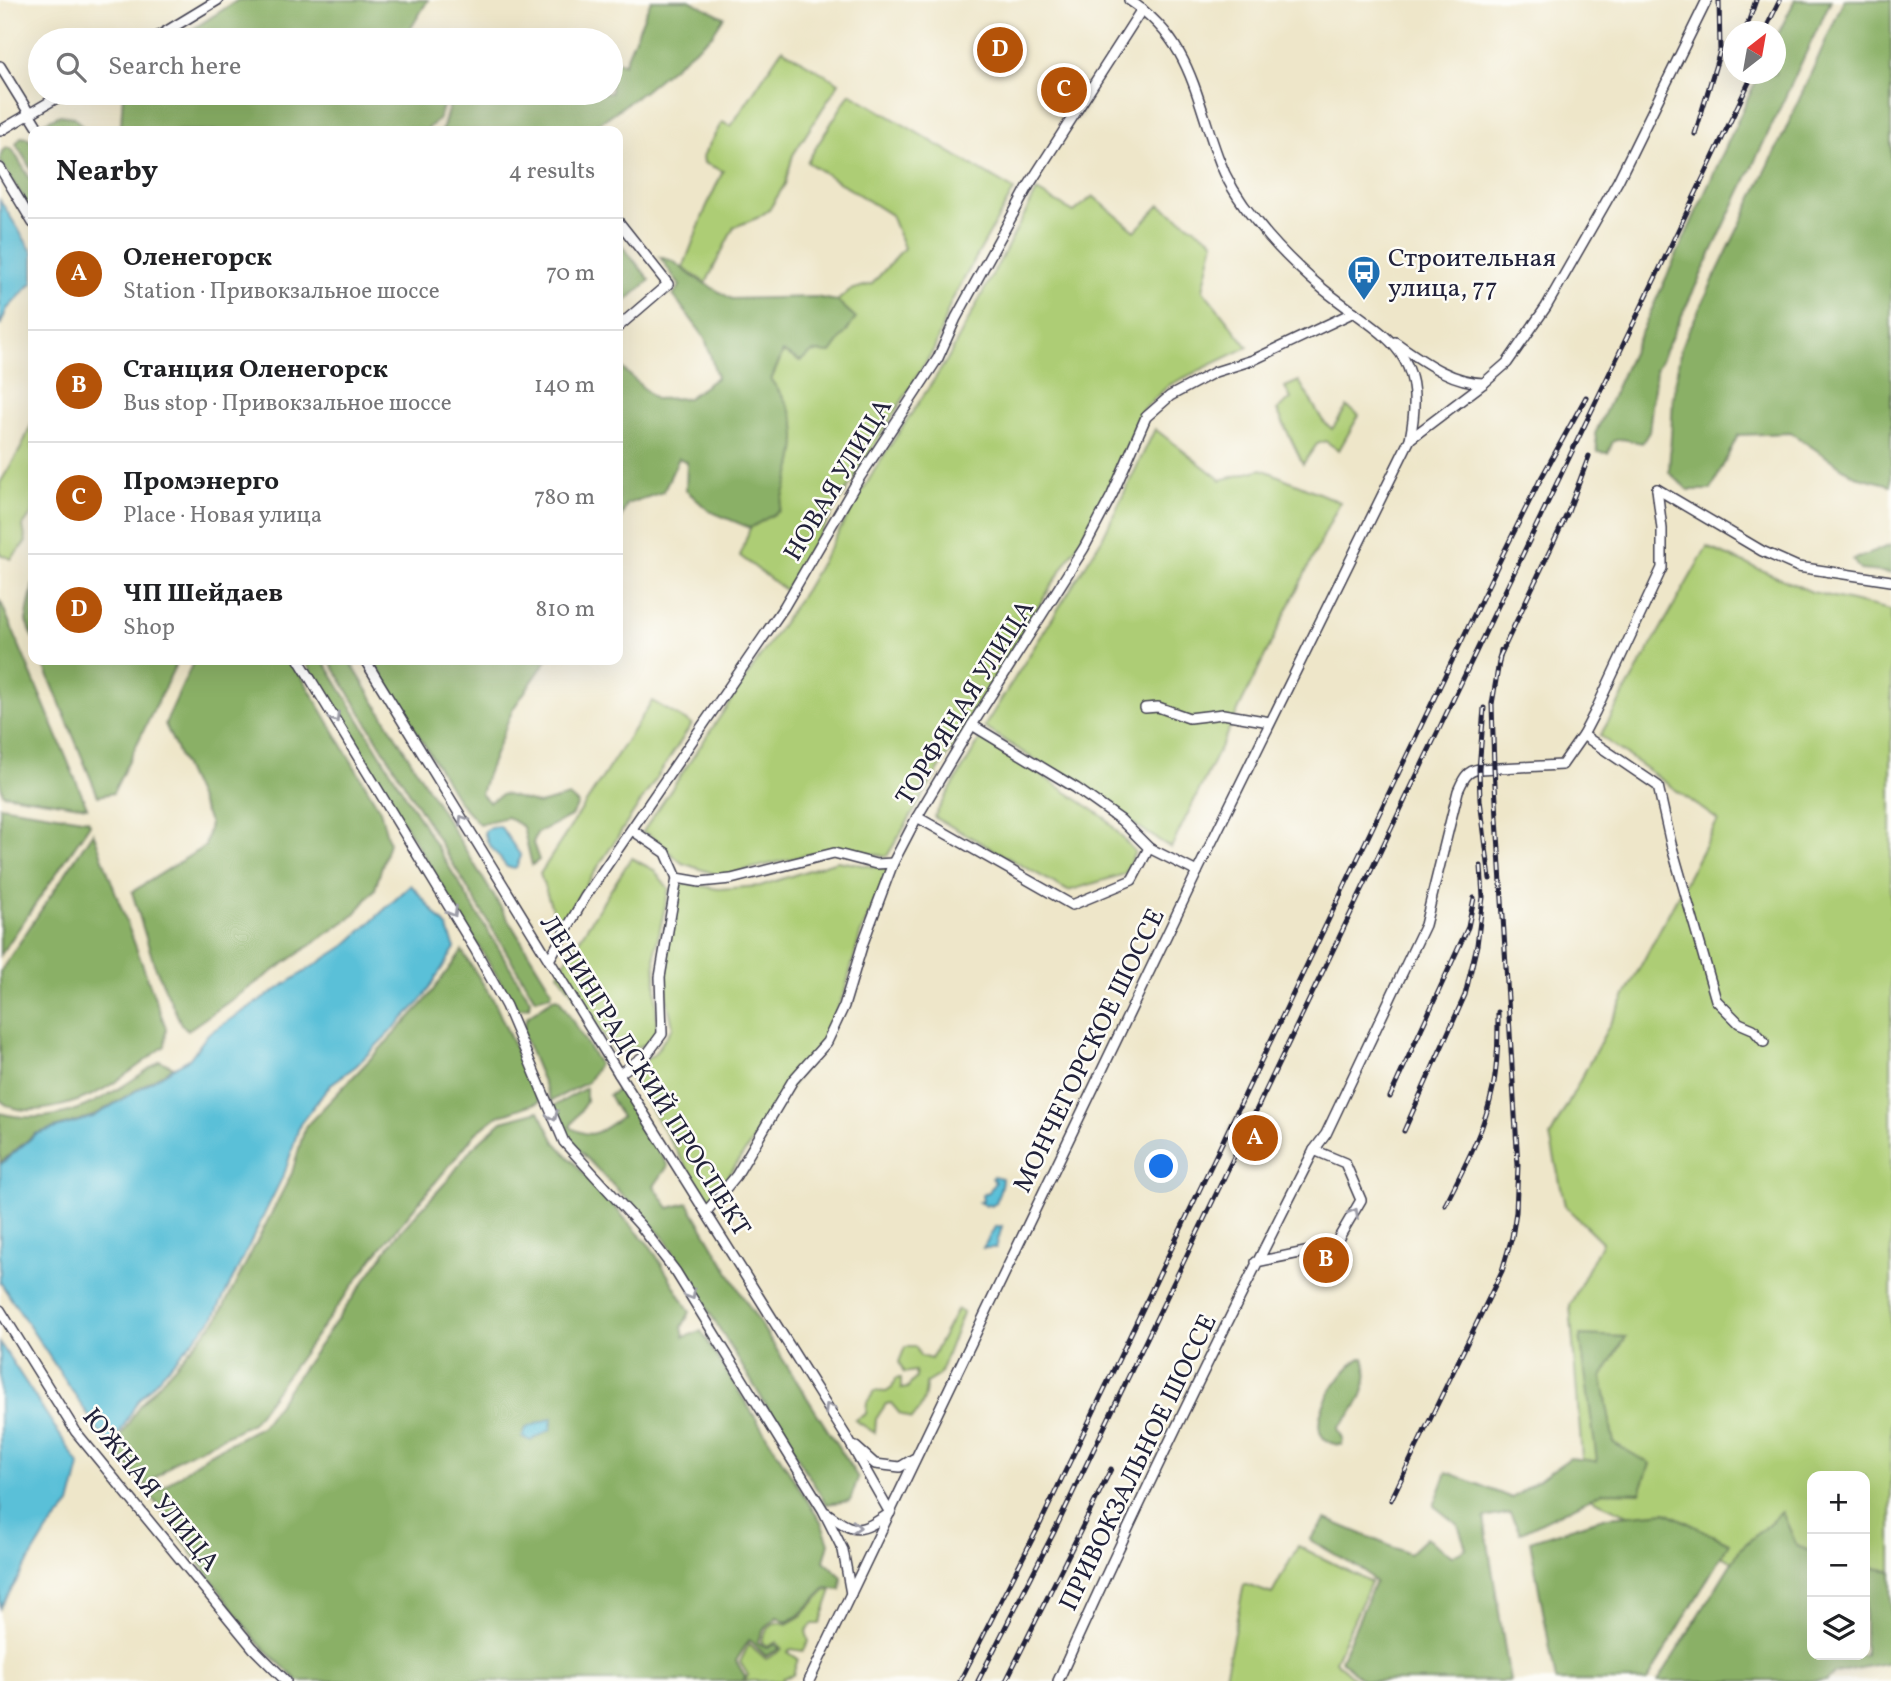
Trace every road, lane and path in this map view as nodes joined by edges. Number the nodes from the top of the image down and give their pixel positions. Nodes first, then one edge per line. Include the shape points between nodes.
1 (218, 0) edge
2 (1129, 0) edge
3 (1707, 0) edge
4 (1143, 9) junction
5 (172, 28) edge
6 (0, 66) edge
7 (44, 105) edge
8 (29, 114) junction
9 (37, 126) edge
10 (0, 131) edge
11 (0, 168) edge
12 (28, 215) edge
13 (623, 227) edge
14 (1354, 312) junction
15 (623, 323) edge
16 (1391, 339) junction
17 (1484, 383) junction
18 (1410, 439) junction
19 (1891, 581) edge
20 (302, 665) edge
21 (368, 665) edge
22 (1145, 708) dead end
23 (1270, 722) junction
24 (972, 725) junction
25 (1583, 735) junction
26 (917, 817) junction
27 (632, 830) junction
28 (1149, 848) junction
29 (893, 863) junction
30 (1197, 872) junction
31 (677, 878) junction
32 (549, 960) junction
33 (1763, 1042) dead end
34 (619, 1074) junction
35 (1314, 1150) junction
36 (706, 1212) junction
37 (1256, 1262) junction
38 (0, 1311) edge
39 (849, 1441) junction
40 (915, 1458) junction
41 (823, 1510) junction
42 (890, 1513) junction
43 (850, 1594) junction
44 (286, 1681) edge
45 (808, 1681) edge
46 (1058, 1681) edge

1 - 5 street
2 - 4 street
3 - 17 street via 1618,181 1546,307 1507,363
4 - 14 street via 1181,54 1233,190 1287,255
4 - 27 street, НОВАЯ УЛИЦА via 1029,186 938,358 858,480 784,607
6 - 8 street
7 - 8 street
8 - 9 street
8 - 10 street
11 - 12 street
13 - 15 street via 668,285
14 - 16 street
14 - 24 street, ТОРФЯНАЯ УЛИЦА via 1214,372 1170,396 1146,417 1084,548
16 - 17 street via 1443,373
16 - 18 street via 1414,385
17 - 18 street
18 - 23 street, МОНЧЕГОРСКОЕ ШОССЕ
19 - 25 street via 1798,567 1657,489 1662,568
20 -> 41 street via 477,951 506,1006 564,1142 676,1272
32 -> 21 street, ЛЕНИНГРАДСКИЙ ПРОСПЕКТ
22 - 23 street via 1157,707 1189,718 1223,714
23 - 30 street, МОНЧЕГОРСКОЕ ШОССЕ
24 - 26 street, ТОРФЯНАЯ УЛИЦА
24 - 28 street via 1076,788 1121,820
25 - 33 street via 1658,786 1716,1000
25 - 35 street, ПРИВОКЗАЛЬНОЕ ШОССЕ via 1562,765 1479,769 1466,775 1425,925
26 - 28 street via 1072,905 1132,880
26 - 29 street, ТОРФЯНАЯ УЛИЦА
27 - 31 street via 666,853
27 - 32 street, НОВАЯ УЛИЦА via 585,897
28 - 30 street
29 - 31 street via 876,864 834,853 731,879 700,882
29 - 36 street, ТОРФЯНАЯ УЛИЦА via 827,1042 793,1080 736,1176
30 - 40 street, МОНЧЕГОРСКОЕ ШОССЕ
31 - 34 street via 660,977 662,1034 648,1053
32 - 34 street, ЛЕНИНГРАДСКИЙ ПРОСПЕКТ
34 - 36 street, ЛЕНИНГРАДСКИЙ ПРОСПЕКТ
35 - 37 street, ПРИВОКЗАЛЬНОЕ ШОССЕ
37 -> 35 street via 1334,1246 1362,1200 1345,1163
39 -> 36 street, ЛЕНИНГРАДСКИЙ ПРОСПЕКТ
37 - 46 street, ПРИВОКЗАЛЬНОЕ ШОССЕ
38 - 44 street, ЮЖНАЯ УЛИЦА via 76,1432 253,1648
39 - 40 street via 876,1464 900,1467
39 - 42 street, ЛЕНИНГРАДСКИЙ ПРОСПЕКТ
40 - 42 street, МОНЧЕГОРСКОЕ ШОССЕ
41 -> 42 street via 847,1529 868,1528
41 - 43 street via 843,1550
42 - 43 street, МОНЧЕГОРСКОЕ ШОССЕ
43 - 45 street, МОНЧЕГОРСКОЕ ШОССЕ

